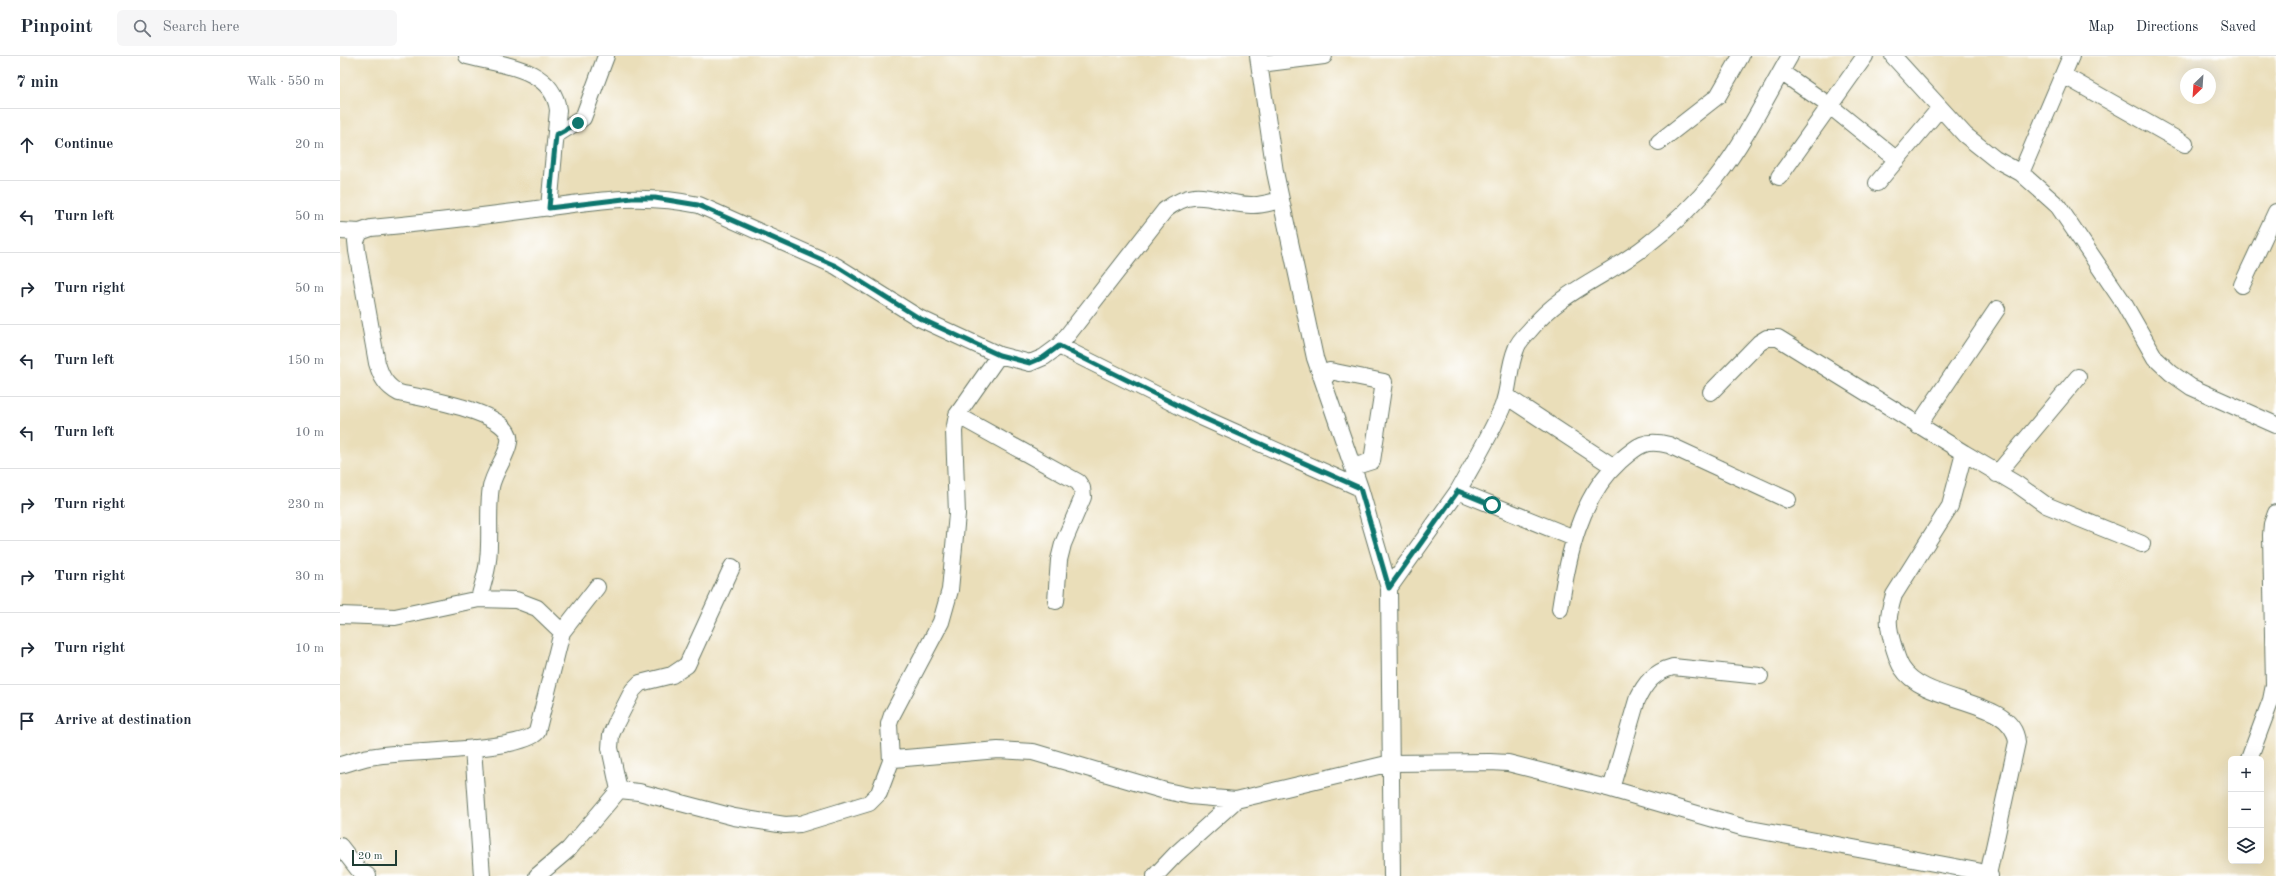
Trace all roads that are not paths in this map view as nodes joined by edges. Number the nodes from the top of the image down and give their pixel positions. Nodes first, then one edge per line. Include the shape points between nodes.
1 (467, 56) edge
2 (606, 56) edge
3 (1324, 56) edge
4 (1740, 56) edge
5 (1790, 56) edge
6 (1866, 56) edge
7 (1893, 56) edge
8 (2071, 56) edge
9 (1259, 60) edge
10 (1781, 72) junction
11 (2063, 75) junction
12 (1830, 106) junction
13 (1940, 108) junction
14 (556, 135) junction
15 (1659, 142) dead end
16 (2186, 144) dead end
17 (1897, 160) junction
18 (2022, 173) junction
19 (1779, 177) dead end
20 (1877, 183) dead end
21 (1281, 200) junction
22 (549, 208) junction
23 (2276, 212) edge
24 (340, 231) edge
25 (360, 232) junction
26 (2242, 285) dead end
27 (1997, 309) dead end
28 (1059, 346) junction
29 (999, 355) junction
30 (2078, 377) dead end
31 (1324, 381) junction
32 (1710, 392) dead end
33 (1506, 396) junction
34 (957, 415) junction
35 (2276, 425) edge
36 (1918, 426) junction
37 (1964, 453) junction
38 (1353, 467) junction
39 (1614, 467) junction
40 (1998, 474) junction
41 (1360, 488) junction
42 (1458, 491) junction
43 (1788, 500) dead end
44 (2276, 512) edge
45 (1574, 538) junction
46 (2142, 544) dead end
47 (732, 567) dead end
48 (597, 586) dead end
49 (1389, 588) junction
50 (479, 599) junction
51 (1056, 601) dead end
52 (1560, 609) dead end
53 (340, 615) edge
54 (562, 632) junction
55 (1760, 676) dead end
56 (473, 748) junction
57 (2250, 756) edge
58 (890, 761) junction
59 (1392, 764) junction
60 (340, 765) edge
61 (1611, 789) junction
62 (620, 790) junction
63 (1236, 800) junction
64 (340, 846) edge
65 (1989, 875) edge
66 (368, 876) edge
67 (482, 876) edge
68 (537, 876) edge
69 (1155, 876) edge
70 (1392, 876) edge

1 - 14 street via 525,71 540,78 556,97
2 - 14 street via 583,118
3 - 9 street
4 - 15 street via 1718,96
5 - 10 street
6 - 12 street
7 - 13 street
8 - 11 street
9 - 21 street
10 - 12 street
10 - 33 street via 1732,155 1701,194 1646,246 1556,302 1529,331 1516,348
11 - 16 street
11 - 18 street
12 - 17 street
12 - 19 street
13 - 17 street
13 - 18 street via 1980,148
14 - 22 street
17 - 20 street
18 - 35 street via 2058,206 2123,302 2155,358 2171,374 2191,387
21 - 28 street via 1250,205 1197,196 1175,202 1165,210
21 - 31 street via 1316,358
22 - 25 street via 447,222 371,228
22 - 29 street via 632,198 661,198 698,205 836,266 919,318
23 - 26 street
24 - 25 street
25 - 50 street via 356,241 357,251 378,363 387,385 400,393 489,416 505,426 510,433 510,443 495,472 491,488 488,561
27 - 36 street
28 - 29 street via 1030,363
28 - 41 street via 1201,417
29 - 34 street
30 - 40 street
31 - 38 street
31 - 38 street via 1330,372 1384,382 1372,461
32 - 36 street via 1759,343 1767,338 1778,338
33 - 39 street
33 - 42 street
34 - 51 street via 1078,482 1082,488 1083,497 1059,560
34 - 58 street via 954,431 958,514 950,590 941,622 892,715 889,724
36 - 37 street
37 - 40 street
37 - 65 street via 1950,506 1940,526 1894,595 1887,626 1902,668 1912,678 1926,688 2000,715 2016,732 2017,742
38 - 41 street
39 - 43 street via 1642,444 1653,442 1669,445
39 - 45 street via 1592,497
40 - 46 street via 2046,505
41 - 49 street
42 - 45 street
42 - 49 street
44 - 57 street via 2271,535 2274,685
45 - 52 street
47 - 62 street via 687,665 672,675 640,683 633,690 616,723 611,735 610,748
48 - 54 street
49 - 59 street
50 - 53 street via 395,617
50 - 54 street via 526,602 537,608
54 - 56 street via 534,736 520,741
55 - 61 street via 1673,667 1662,670 1651,678 1637,700
56 - 60 street via 413,751 375,756
56 - 67 street
58 - 62 street via 879,793 869,803 800,824 785,825 734,817 639,792
58 - 63 street via 898,757 1017,750 1033,752 1162,790 1190,796
59 - 61 street via 1508,764
59 - 63 street
59 - 70 street
61 - 65 street via 1745,828
62 - 68 street via 569,849
63 - 69 street
64 - 66 street via 358,869

